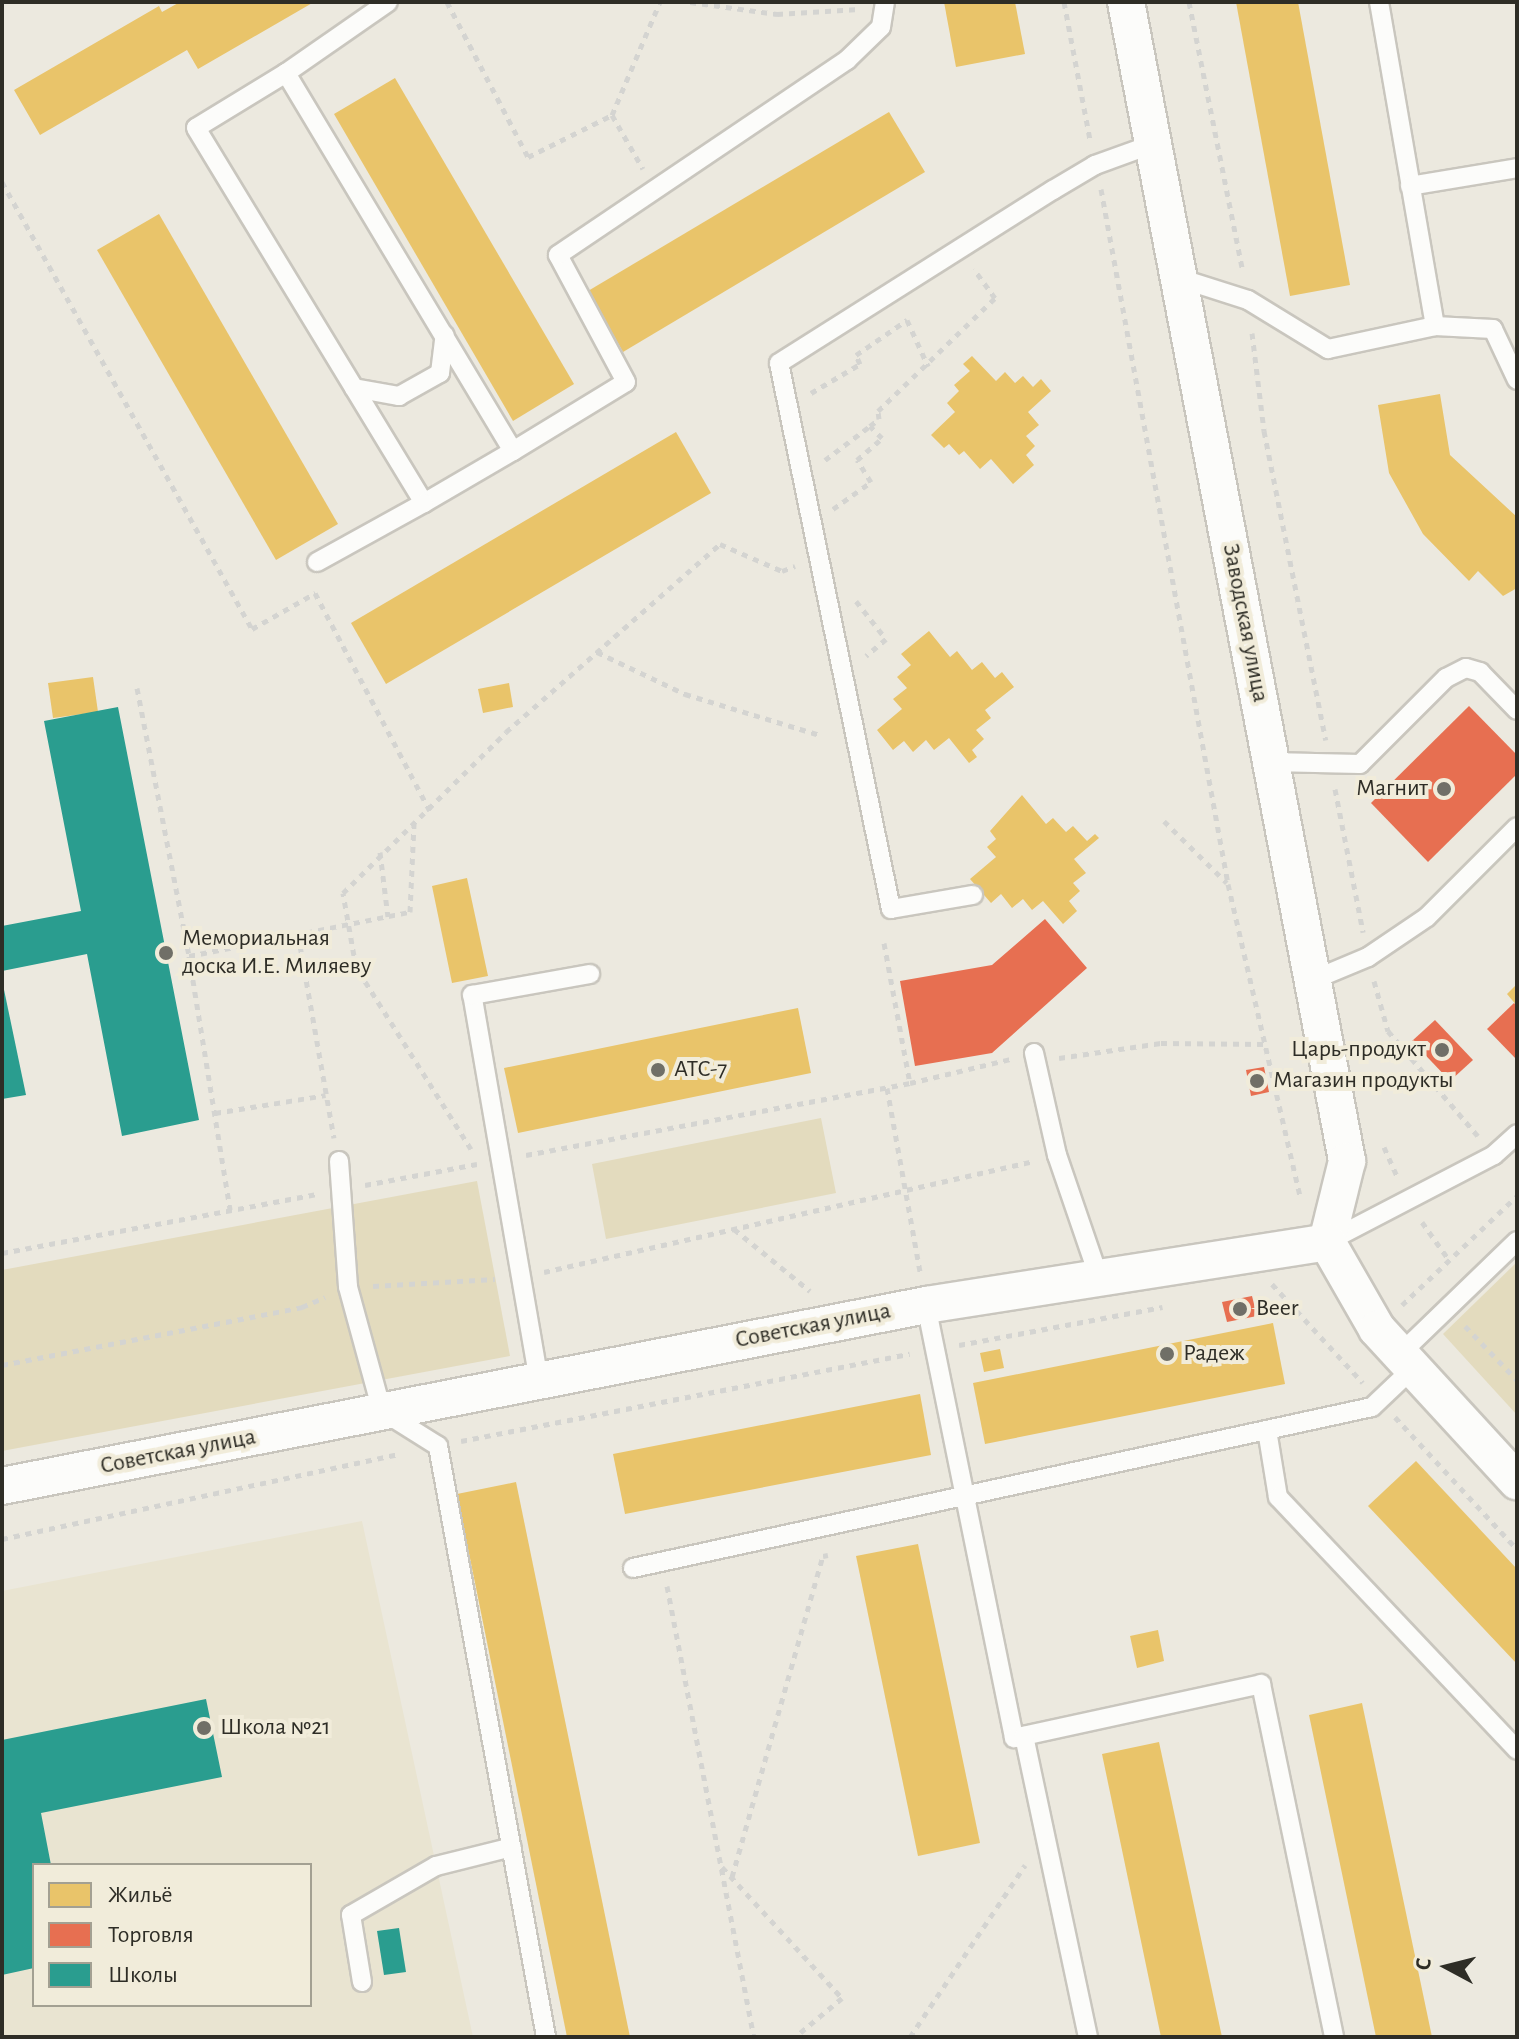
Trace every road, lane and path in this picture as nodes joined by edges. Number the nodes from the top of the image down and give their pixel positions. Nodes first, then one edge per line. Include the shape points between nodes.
1 (388, 2) edge
2 (447, 2) edge
3 (660, 2) edge
4 (690, 2) edge
5 (1064, 2) edge
6 (1126, 2) edge
7 (1189, 2) edge
8 (1379, 2) edge
9 (884, 5) edge
10 (286, 73) junction
11 (612, 115) junction
12 (1153, 144) junction
13 (1095, 165) junction
14 (1517, 168) edge
15 (2, 182) edge
16 (1410, 186) junction
17 (653, 187) junction
18 (1101, 191) junction
19 (1089, 198) dead end
20 (985, 259) dead end
21 (1179, 278) junction
22 (1248, 300) junction
23 (1435, 326) junction
24 (445, 335) junction
25 (928, 366) junction
26 (1517, 380) edge
27 (354, 388) junction
28 (803, 400) dead end
29 (870, 426) junction
30 (513, 451) junction
31 (815, 468) dead end
32 (832, 492) dead end
33 (424, 503) junction
34 (841, 503) junction
35 (828, 513) dead end
36 (317, 562) dead end
37 (798, 566) dead end
38 (597, 652) junction
39 (137, 688) dead end
40 (1517, 710) edge
41 (820, 735) dead end
42 (1330, 760) junction
43 (1271, 762) junction
44 (430, 811) junction
45 (1164, 821) dead end
46 (414, 824) junction
47 (1517, 827) edge
48 (380, 852) junction
49 (1228, 884) junction
50 (973, 895) dead end
51 (388, 917) junction
52 (348, 925) junction
53 (298, 934) junction
54 (884, 943) dead end
55 (189, 956) junction
56 (1368, 957) junction
57 (590, 974) dead end
58 (1313, 980) junction
59 (1265, 1044) junction
60 (1035, 1058) junction
61 (910, 1083) junction
62 (887, 1088) junction
63 (326, 1095) junction
64 (215, 1113) junction
65 (1517, 1134) edge
66 (1057, 1155) junction
67 (1494, 1155) junction
68 (501, 1160) junction
69 (339, 1161) joint
70 (480, 1164) junction
71 (338, 1190) junction
72 (906, 1190) junction
73 (1517, 1196) edge
74 (1302, 1204) dead end
75 (230, 1210) junction
76 (734, 1229) junction
77 (1517, 1241) edge
78 (1327, 1242) junction
79 (2, 1253) edge
80 (1098, 1275) junction
81 (521, 1278) junction
82 (1271, 1283) dead end
83 (1256, 1286) dead end
84 (348, 1287) junction
85 (926, 1305) junction
86 (1169, 1305) dead end
87 (1448, 1308) junction
88 (1395, 1312) dead end
89 (845, 1320) junction
90 (935, 1349) junction
91 (1406, 1362) junction
92 (2, 1365) edge
93 (1517, 1380) edge
94 (539, 1381) junction
95 (382, 1411) junction
96 (1267, 1430) junction
97 (438, 1446) junction
98 (1517, 1481) edge
99 (2, 1486) edge
100 (964, 1496) junction
101 (2, 1539) edge
102 (838, 1553) dead end
103 (662, 1561) junction
104 (633, 1568) dead end
105 (1024, 1736) junction
106 (1517, 1750) edge
107 (1045, 1834) junction
108 (512, 1847) junction
109 (721, 1865) junction
110 (732, 1877) junction
111 (362, 1982) dead end
112 (546, 2037) edge
113 (754, 2037) edge
114 (795, 2037) edge
115 (910, 2037) edge
116 (1088, 2037) edge
117 (1334, 2037) edge

1 - 10 lane
2 - 11 path via 528,157
3 - 11 path
4 - 9 path via 777,14
5 - 13 path
6 - 12 street, Заводская улица
7 - 22 path
8 - 16 lane
9 - 17 lane via 881,27 847,60
10 - 24 lane
10 - 27 lane via 196,128
11 - 17 path
12 - 13 lane
12 - 21 street, Заводская улица
13 - 18 path
13 - 50 lane via 779,363 891,909
14 - 16 lane
15 - 44 path via 252,629 315,593
16 - 23 lane
17 - 30 lane via 558,255 626,382
18 - 19 path
18 - 49 path
20 - 25 path via 972,266 995,298 940,346 943,353
21 - 22 lane
21 - 43 street, Заводская улица
22 - 23 lane via 1328,349
22 - 42 path via 1264,431
23 - 26 lane via 1493,329
24 - 27 lane via 440,373 399,396
24 - 30 lane
25 - 28 path via 907,320 856,355 860,364
25 - 29 path via 878,411 879,419
27 - 33 lane
29 - 31 path
29 - 34 path via 882,438 857,460 871,482
30 - 33 lane
32 - 34 path
33 - 36 lane
34 - 35 path
37 - 38 path via 782,571 720,544
38 - 41 path via 685,694
38 - 44 path via 506,732
39 - 55 path
40 - 42 lane via 1480,672 1466,668 1446,678 1360,764
42 - 43 lane
42 - 56 path
43 - 58 street, Заводская улица
44 - 46 path
45 - 49 path
46 - 48 path
46 - 51 path via 410,912
47 - 56 lane via 1427,917
48 - 51 path
48 - 52 path via 343,893
49 - 59 path
51 - 52 path
52 - 53 path
52 - 70 path via 356,967
53 - 55 path
53 - 63 path
54 - 61 path
55 - 64 path
56 - 58 lane
56 - 67 path via 1388,1031
57 - 68 lane via 472,995
58 - 78 street, Заводская улица via 1347,1161
59 - 60 path via 1161,1043
59 - 74 path
60 - 61 path
60 - 66 lane
61 - 62 path
62 - 68 path
62 - 72 path
63 - 64 path
63 - 69 path
64 - 75 path
65 - 67 lane
66 - 72 path
66 - 80 lane
67 - 78 lane
68 - 70 path
68 - 81 lane
69 - 71 lane
70 - 71 path
71 - 75 path
71 - 84 lane
72 - 76 path
72 - 85 path
73 - 88 path
75 - 79 path
76 - 81 path
76 - 89 path
77 - 87 lane
78 - 80 street, Советская улица
78 - 91 street via 1377,1329
80 - 85 street, Советская улица
81 - 84 path
81 - 94 lane
82 - 83 path
84 - 92 path via 302,1307
84 - 95 lane
85 - 89 street, Советская улица
85 - 90 lane
86 - 90 path
87 - 91 lane
87 - 93 path
89 - 94 street, Советская улица
90 - 97 path
90 - 100 lane
91 - 96 lane via 1372,1407
91 - 98 street
94 - 95 street, Советская улица
95 - 97 lane
95 - 99 street, Советская улица
96 - 100 lane
96 - 106 lane via 1278,1497
97 - 101 path
97 - 108 lane
100 - 103 lane
100 - 105 lane via 1014,1738
102 - 110 path via 823,1556
103 - 104 lane
103 - 109 path
105 - 107 lane
105 - 117 lane via 1261,1684
107 - 115 path
107 - 116 lane
108 - 111 lane via 436,1866 351,1915
108 - 112 lane
109 - 110 path
109 - 113 path
110 - 114 path via 842,1998

